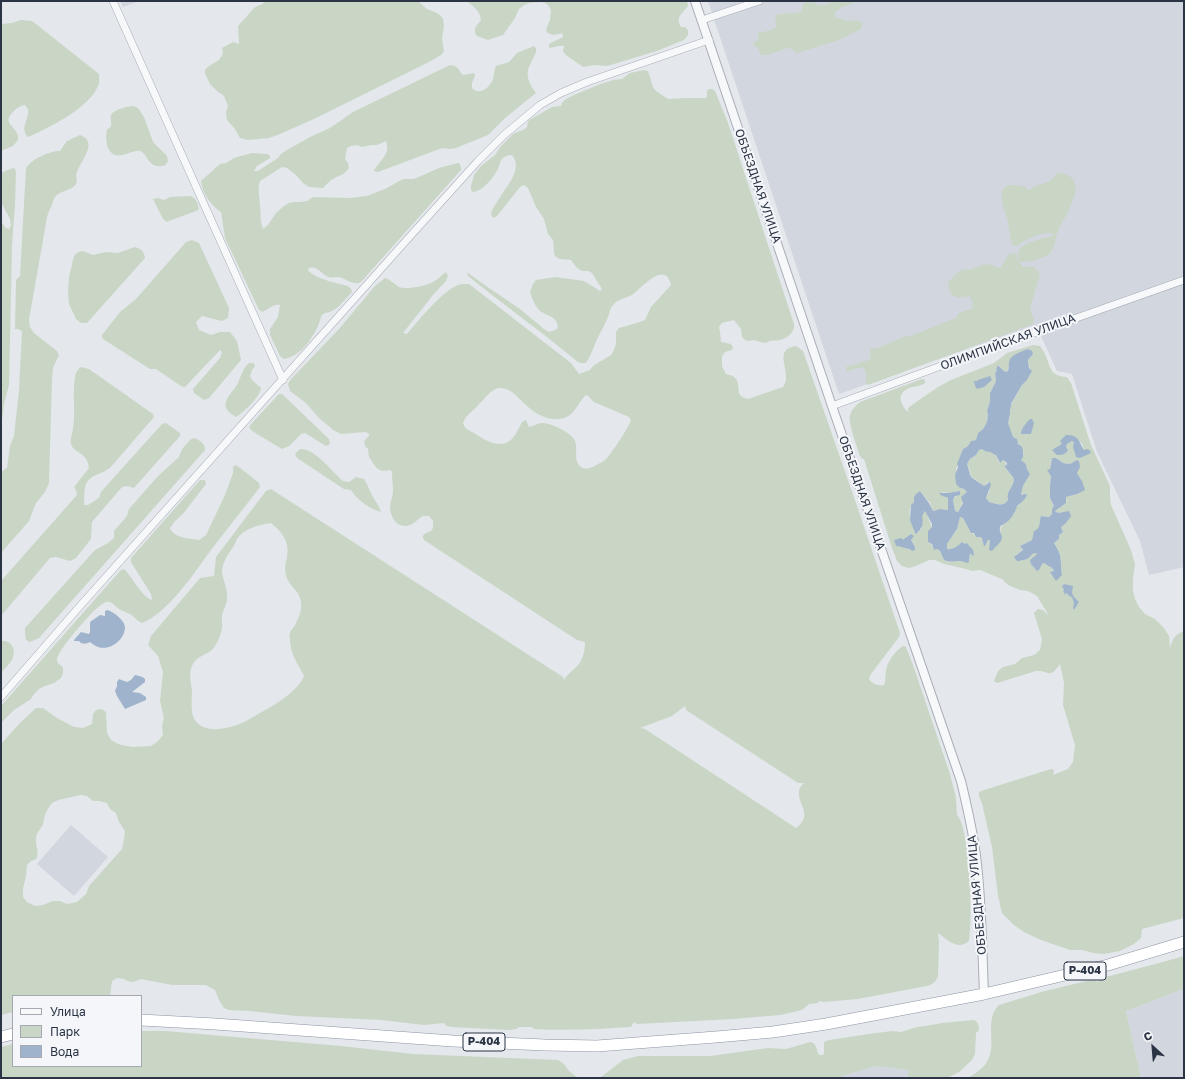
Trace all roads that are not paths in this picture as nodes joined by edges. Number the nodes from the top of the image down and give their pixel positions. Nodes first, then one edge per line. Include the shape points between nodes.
1 (113, 1) edge
2 (696, 1) edge
3 (759, 1) edge
4 (702, 20) junction
5 (709, 40) junction
6 (1184, 280) edge
7 (283, 380) junction
8 (832, 406) junction
9 (1, 697) edge
10 (1184, 942) edge
11 (984, 994) junction
12 (142, 1020) edge
13 (12, 1034) edge
14 (1, 1037) edge

1 - 7 street
2 - 4 street, ОБЪЕЗДНАЯ УЛИЦА
3 - 4 street
4 - 5 street, ОБЪЕЗДНАЯ УЛИЦА
5 - 7 street via 587,82 561,93 523,118 478,161
5 - 8 street, ОБЪЕЗДНАЯ УЛИЦА
6 - 8 street, ОЛИМПИЙСКАЯ УЛИЦА
7 - 9 street
8 - 11 street, ОБЪЕЗДНАЯ УЛИЦА via 966,799 978,879
10 - 11 highway, Р-404 via 1108,965
11 - 12 highway, Р-404 via 773,1032 597,1046 453,1041
13 - 14 highway

